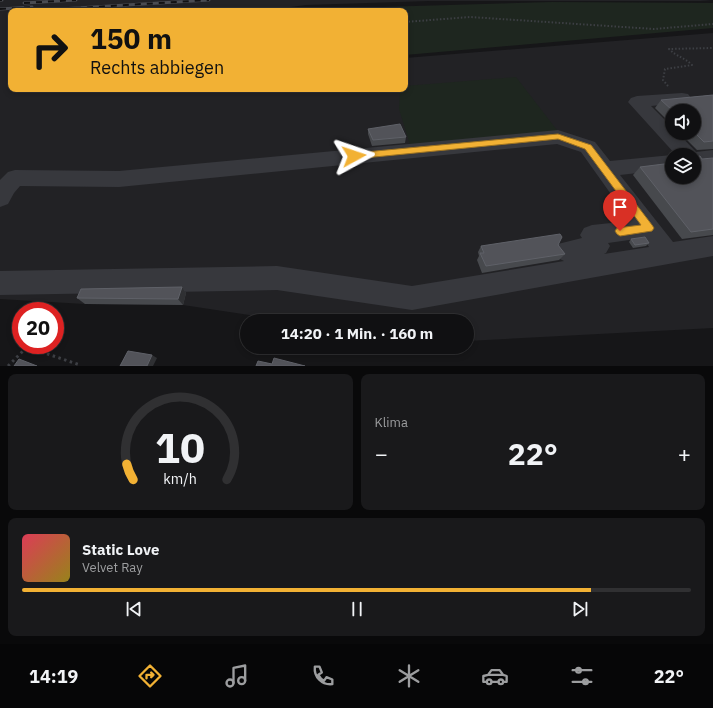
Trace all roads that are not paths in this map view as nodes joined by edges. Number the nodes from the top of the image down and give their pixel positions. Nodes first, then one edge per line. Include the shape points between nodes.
1 (682, 98) edge
2 (681, 148) edge
3 (713, 158) edge
4 (701, 159) edge
5 (665, 163) edge
6 (604, 169) junction
7 (0, 196) edge
8 (649, 228) junction
9 (713, 246) edge
10 (566, 251) dead end
11 (668, 254) junction
12 (0, 283) edge

1 - 2 lane via 637,102
3 - 4 lane
5 - 6 lane
6 - 7 lane via 588,147 558,137 119,179 15,178
6 - 8 lane
8 - 10 lane via 592,235 598,246
8 - 11 lane
9 - 11 lane
11 - 12 lane via 412,298 277,278

